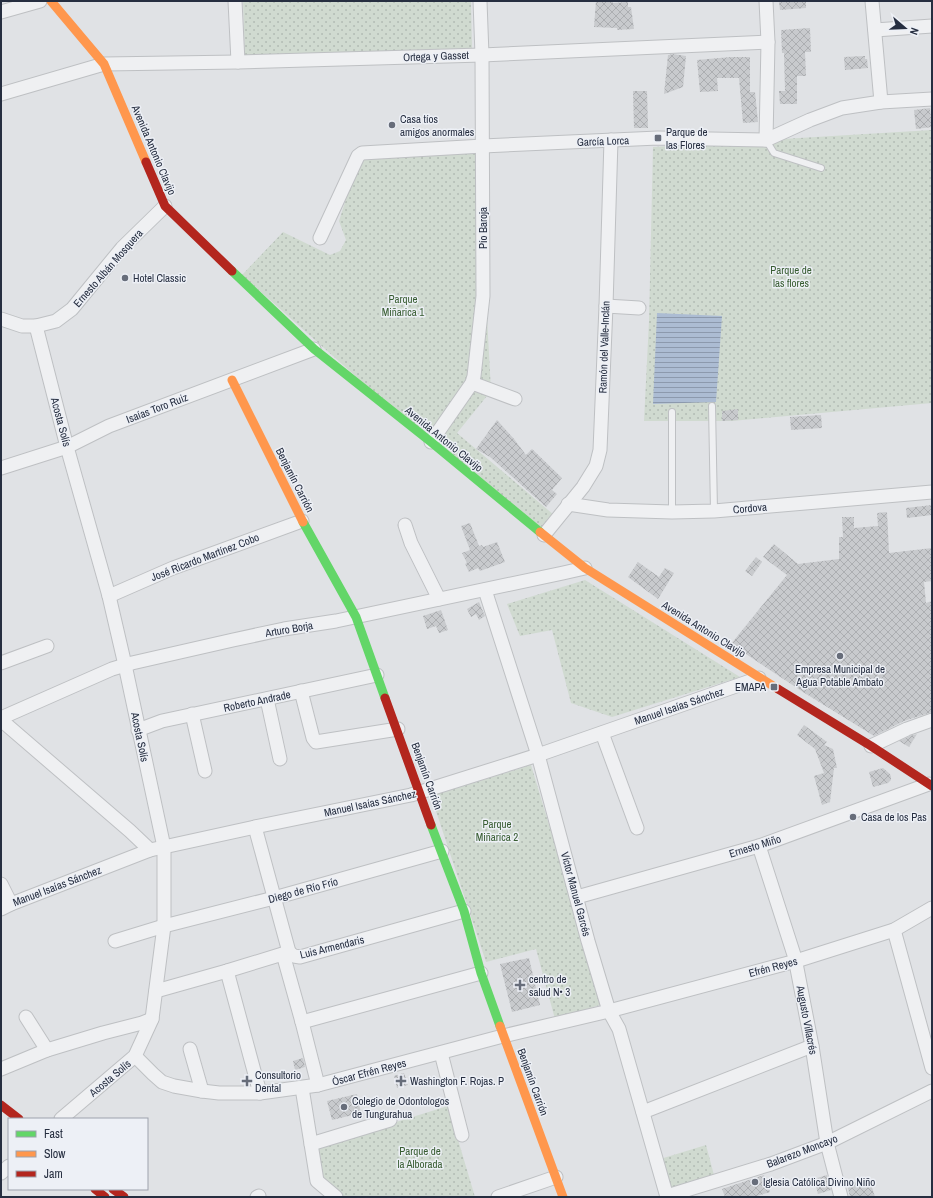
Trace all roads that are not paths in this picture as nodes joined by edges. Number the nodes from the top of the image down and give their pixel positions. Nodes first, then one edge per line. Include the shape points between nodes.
1 (40, 1) edge
2 (52, 1) edge
3 (235, 1) edge
4 (480, 1) edge
5 (766, 1) edge
6 (872, 1) edge
7 (1, 12) edge
8 (932, 26) edge
9 (875, 30) junction
10 (768, 42) junction
11 (482, 55) junction
12 (238, 62) junction
13 (104, 64) junction
14 (1, 94) edge
15 (932, 99) edge
16 (881, 102) junction
17 (611, 140) junction
18 (766, 140) junction
19 (482, 146) junction
20 (821, 168) dead end
21 (165, 206) junction
22 (320, 238) dead end
23 (606, 306) junction
24 (639, 308) dead end
25 (1, 319) edge
26 (36, 326) junction
27 (314, 349) junction
28 (232, 380) junction
29 (472, 383) junction
30 (515, 399) dead end
31 (712, 406) dead end
32 (672, 412) dead end
33 (431, 442) junction
34 (67, 447) junction
35 (1, 468) edge
36 (932, 492) edge
37 (568, 504) junction
38 (714, 511) junction
39 (672, 512) junction
40 (302, 521) junction
41 (405, 525) dead end
42 (544, 535) junction
43 (585, 568) junction
44 (485, 590) junction
45 (109, 596) junction
46 (439, 599) junction
47 (356, 617) junction
48 (47, 646) dead end
49 (1, 663) edge
50 (125, 665) junction
51 (378, 675) junction
52 (759, 678) junction
53 (301, 691) junction
54 (267, 698) junction
55 (192, 714) junction
56 (1, 719) edge
57 (932, 720) edge
58 (398, 729) junction
59 (138, 730) junction
60 (602, 733) junction
61 (871, 746) junction
62 (538, 755) junction
63 (280, 759) dead end
64 (205, 771) dead end
65 (930, 785) edge
66 (419, 792) junction
67 (255, 827) junction
68 (638, 828) dead end
69 (759, 846) junction
70 (164, 847) junction
71 (150, 850) junction
72 (442, 851) junction
73 (1, 884) edge
74 (577, 897) junction
75 (274, 898) junction
76 (6, 906) edge
77 (932, 908) edge
78 (464, 912) junction
79 (164, 926) junction
80 (894, 930) junction
81 (115, 941) dead end
82 (286, 953) junction
83 (796, 961) junction
84 (227, 971) junction
85 (481, 973) junction
86 (156, 991) junction
87 (609, 1011) junction
88 (26, 1017) dead end
89 (152, 1019) junction
90 (302, 1022) junction
91 (504, 1036) junction
92 (812, 1046) junction
93 (190, 1049) dead end
94 (47, 1050) junction
95 (441, 1053) junction
96 (135, 1056) junction
97 (932, 1068) edge
98 (1, 1069) edge
99 (318, 1085) junction
100 (302, 1088) junction
101 (202, 1091) junction
102 (932, 1091) edge
103 (260, 1093) junction
104 (1, 1105) edge
105 (643, 1112) junction
106 (18, 1118) edge
107 (62, 1118) edge
108 (390, 1120) dead end
109 (462, 1135) dead end
110 (310, 1144) junction
111 (828, 1144) junction
112 (556, 1177) junction
113 (96, 1190) edge
114 (114, 1190) edge
115 (667, 1196) edge
116 (105, 1197) edge
117 (124, 1197) edge
118 (336, 1197) edge
119 (498, 1197) edge
120 (563, 1197) edge
121 (841, 1197) edge

1 - 7 street
2 - 13 main road, Avenida Antonio Clavijo
3 - 12 street
4 - 11 street, Pío Baroja
5 - 10 street
6 - 9 street
8 - 9 street
9 - 16 street
10 - 11 street, Ortega y Gasset
10 - 18 street
11 - 12 street, Ortega y Gasset
11 - 19 street, Pío Baroja
12 - 13 street, Ortega y Gasset
13 - 14 street, Ortega y Gasset
13 - 21 main road, Avenida Antonio Clavijo
15 - 16 street, García Lorca
16 - 18 street, García Lorca via 842,108
17 - 18 street, García Lorca
17 - 19 street, García Lorca
17 - 23 street, Ramón del Valle-Inclán
18 - 20 lane via 774,153
19 - 22 street, García Lorca via 362,153 358,156
19 - 29 street, Pío Baroja via 483,296
21 - 26 street, Ernesto Albán Mosquera via 122,248 72,310 56,321
21 - 27 main road, Avenida Antonio Clavijo
23 - 24 street
23 - 37 street, Ramón del Valle-Inclán via 600,450 596,466
25 - 26 street, Ernesto Albán Mosquera via 22,326
26 - 34 street, Acosta Solís
27 - 28 street, Isaías Toro Ruiz
27 - 33 main road, Avenida Antonio Clavijo
28 - 34 street, Isaías Toro Ruiz via 109,426
28 - 40 main road, Benjamín Carrión
29 - 30 street
29 - 33 street, Pío Baroja
31 - 38 lane
32 - 39 lane
33 - 42 main road, Avenida Antonio Clavijo
34 - 35 street, Isaías Toro Ruiz
34 - 45 street, Acosta Solís
36 - 38 street, Cordova
37 - 39 street, Cordova via 608,510
37 - 42 street, Ramón del Valle-Inclán
38 - 39 street, Cordova
40 - 45 street, José Ricardo Martínez Cobo via 173,568
40 - 47 main road, Benjamín Carrión
41 - 46 street via 411,543
42 - 43 main road, Avenida Antonio Clavijo
43 - 44 street, Arturo Borja
43 - 52 main road, Avenida Antonio Clavijo
44 - 46 street, Arturo Borja
44 - 62 street, Víctor Manuel Garcés
45 - 50 street, Acosta Solís
46 - 47 street, Arturo Borja
47 - 50 street, Arturo Borja via 233,640
47 - 51 main road, Benjamín Carrión
48 - 49 street
50 - 56 street, Arturo Borja
50 - 59 street, Acosta Solís
51 - 53 street, Roberto Andrade
51 - 58 main road, Benjamín Carrión
52 - 60 street, Manuel Isaías Sánchez
52 - 61 main road, Avenida Antonio Clavijo
53 - 54 street, Roberto Andrade
53 - 58 street via 316,742
54 - 55 street, Roberto Andrade
54 - 63 street
55 - 59 street, Roberto Andrade
55 - 64 street
56 - 71 street
57 - 61 street
58 - 66 main road, Benjamín Carrión
59 - 70 street, Acosta Solís
60 - 62 street, Manuel Isaías Sánchez
60 - 68 street
61 - 65 main road, Avenida Antonio Clavijo
62 - 66 street, Manuel Isaías Sánchez
62 - 74 street, Víctor Manuel Garcés
65 - 69 street, Ernesto Miño
66 - 67 street, Manuel Isaías Sánchez
66 - 72 main road, Benjamín Carrión
67 - 70 street, Manuel Isaías Sánchez
67 - 75 street
69 - 74 street, Ernesto Miño
69 - 83 street, Augusto Villacrés
70 - 71 street, Manuel Isaías Sánchez
70 - 79 street, Acosta Solís
71 - 76 street, Manuel Isaías Sánchez
72 - 75 street, Diego de Río Frío
72 - 78 main road, Benjamín Carrión
73 - 76 street
74 - 87 street, Víctor Manuel Garcés
75 - 79 street, Diego de Río Frío
75 - 82 street
77 - 80 street, Efrén Reyes
78 - 82 street, Luis Armendaris via 300,957
78 - 85 main road, Benjamín Carrión
79 - 81 street, Diego de Río Frío
79 - 86 street, Acosta Solís
80 - 83 street, Efrén Reyes
80 - 97 street
82 - 84 street, Luis Armendaris
82 - 90 street
83 - 87 street, Efrén Reyes
83 - 92 street, Augusto Villacrés
84 - 86 street, Luis Armendaris
84 - 103 street
85 - 90 street
85 - 91 main road, Benjamín Carrión
86 - 89 street, Acosta Solís
87 - 91 street, Óscar Efrén Reyes
87 - 105 street, Víctor Manuel Garcés via 619,1029
88 - 94 street
89 - 94 street
89 - 96 street, Acosta Solís
90 - 99 street
91 - 95 street, Óscar Efrén Reyes
91 - 112 main road, Benjamín Carrión
92 - 105 street
92 - 111 street, Augusto Villacrés
93 - 101 street
94 - 98 street
95 - 99 street, Óscar Efrén Reyes
95 - 109 street
96 - 101 street, Óscar Efrén Reyes via 162,1082
96 - 107 street, Acosta Solís
99 - 100 street, Óscar Efrén Reyes
100 - 103 street, Óscar Efrén Reyes
100 - 110 street
101 - 103 street, Óscar Efrén Reyes
102 - 111 street, Balarezo Moncayo
104 - 106 main road
105 - 115 street, Víctor Manuel Garcés
108 - 110 street
110 - 118 street via 317,1181
111 - 115 street, Balarezo Moncayo
111 - 121 street, Augusto Villacrés
112 - 119 street
112 - 120 main road, Benjamín Carrión
113 - 116 main road
114 - 117 main road

